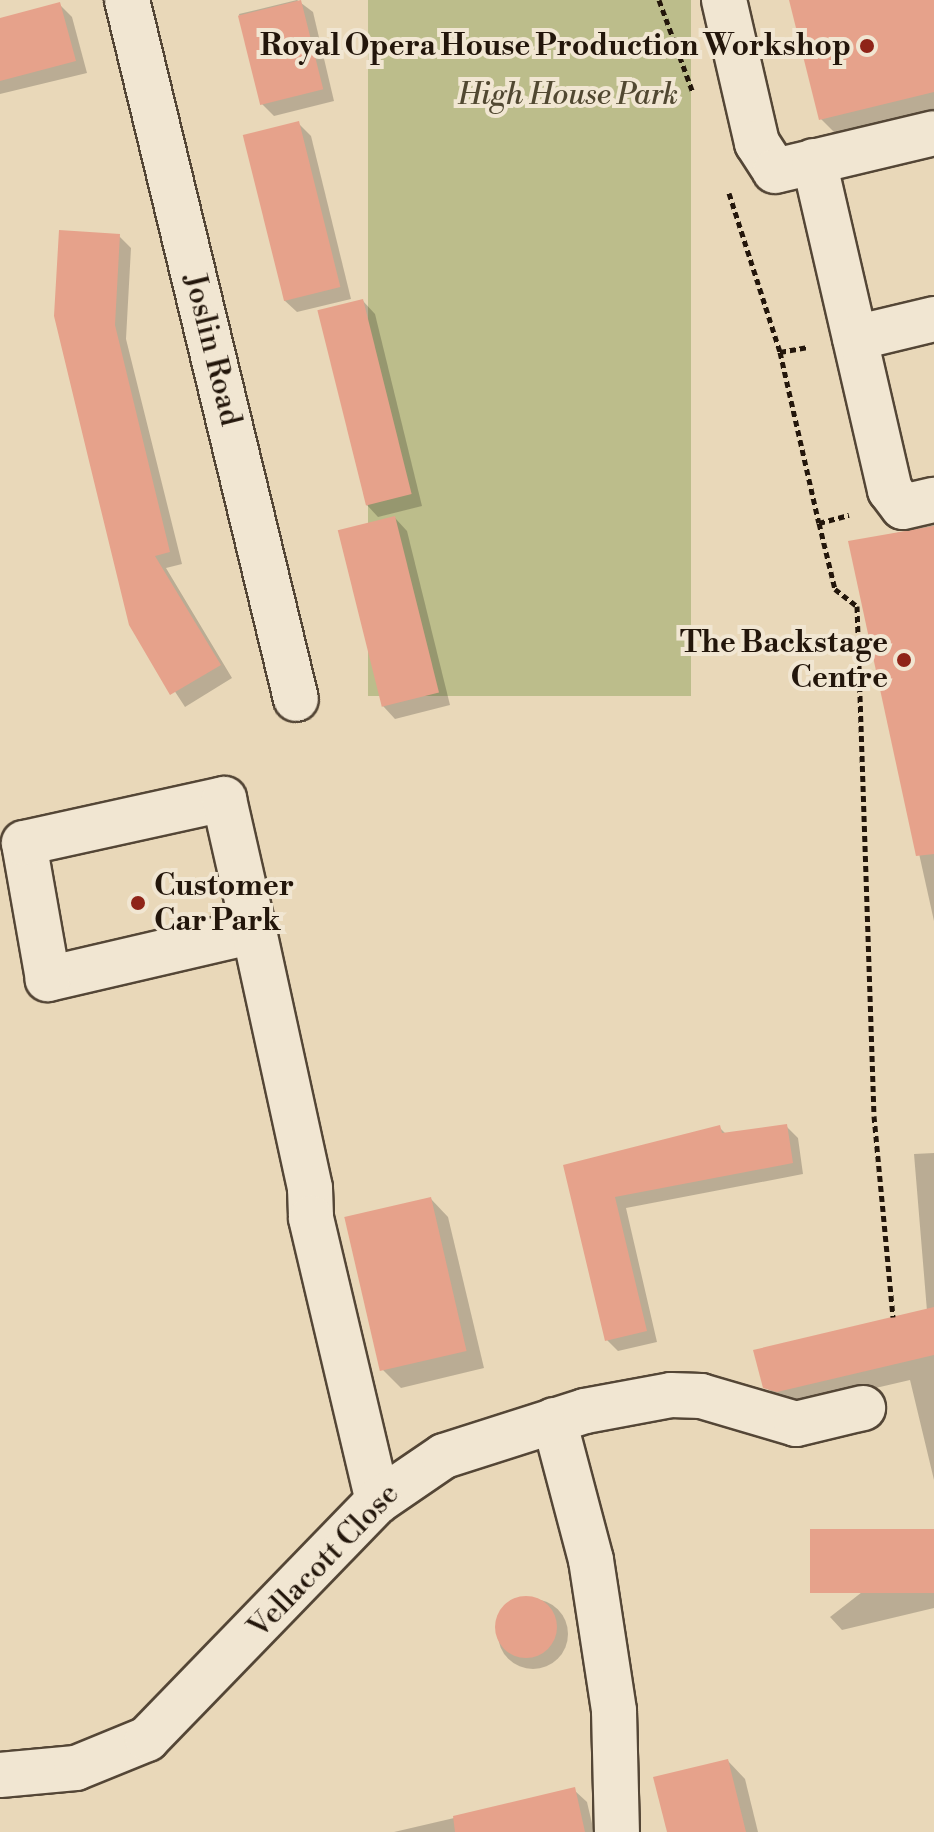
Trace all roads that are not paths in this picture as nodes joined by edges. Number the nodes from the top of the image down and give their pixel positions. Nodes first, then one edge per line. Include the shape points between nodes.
1 (127, 0) edge
2 (724, 0) edge
3 (934, 133) edge
4 (814, 161) junction
5 (934, 319) edge
6 (855, 338) junction
7 (915, 502) edge
8 (296, 699) dead end
9 (254, 931) junction
10 (863, 1408) dead end
11 (554, 1420) junction
12 (378, 1501) junction
13 (0, 1775) edge
14 (617, 1832) edge

1 - 8 street, Joslin Road
2 - 4 street via 757,143 775,171
3 - 4 street
4 - 6 street
5 - 6 street
6 - 7 street
9 - 9 street via 48,979 24,843 224,799
9 - 12 street via 311,1218
10 - 11 street, Vellacott Close via 781,1423 688,1394
11 - 12 street, Vellacott Close via 444,1456
11 - 14 street via 596,1590 614,1711
12 - 13 street, Vellacott Close via 147,1739 76,1768

